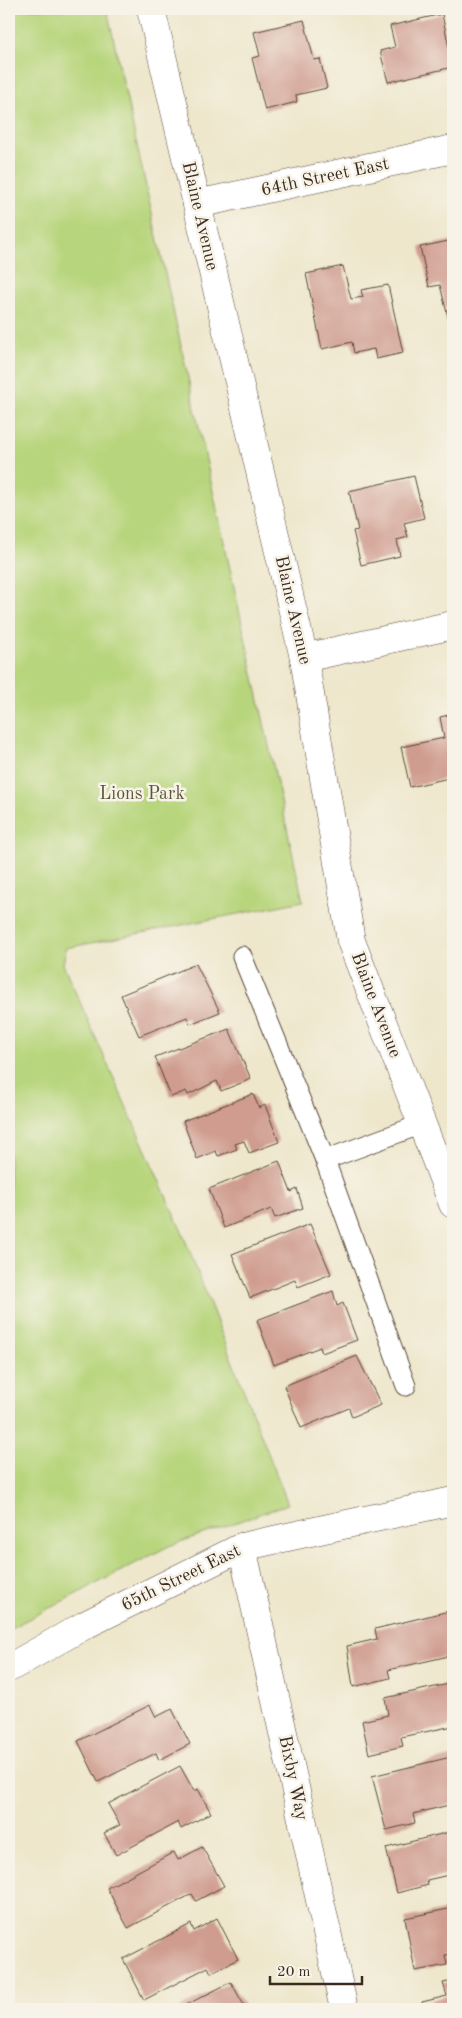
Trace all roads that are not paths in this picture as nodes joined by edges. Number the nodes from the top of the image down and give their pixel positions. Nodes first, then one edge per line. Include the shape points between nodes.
1 (151, 9) edge
2 (453, 149) edge
3 (197, 204) junction
4 (453, 625) edge
5 (304, 658) junction
6 (242, 956) dead end
7 (422, 1124) junction
8 (325, 1160) junction
9 (453, 1204) edge
10 (406, 1386) dead end
11 (453, 1500) edge
12 (242, 1547) junction
13 (9, 1668) edge
14 (344, 2009) edge

1 - 3 street, Blaine Avenue
2 - 3 street, 64th Street East
3 - 5 street, Blaine Avenue
4 - 5 street
5 - 7 street, Blaine Avenue via 351,941
6 - 8 lane
7 - 8 lane
7 - 9 street, Blaine Avenue
8 - 10 lane
11 - 12 street, 65th Street East
12 - 13 street, 65th Street East via 85,1625
12 - 14 street, Bixby Way

